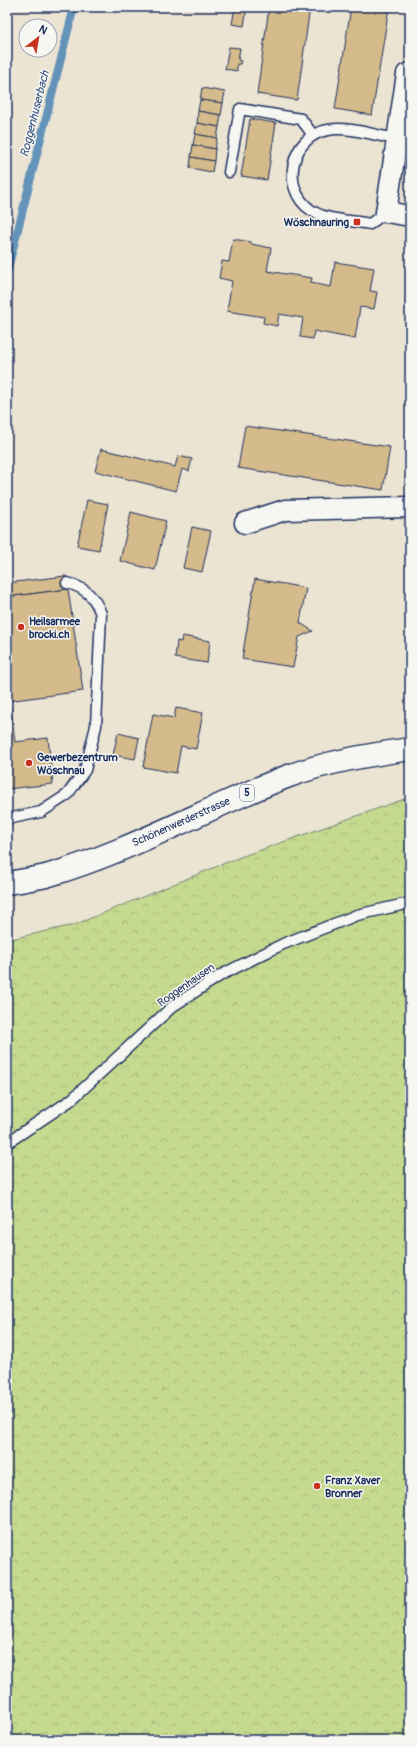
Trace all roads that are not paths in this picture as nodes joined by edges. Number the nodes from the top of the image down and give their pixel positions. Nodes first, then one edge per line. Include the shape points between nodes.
1 (410, 73) edge
2 (313, 135) junction
3 (397, 139) junction
4 (229, 172) dead end
5 (386, 212) junction
6 (410, 216) edge
7 (410, 507) edge
8 (245, 523) dead end
9 (67, 582) dead end
10 (410, 749) edge
11 (7, 819) edge
12 (7, 883) edge
13 (410, 903) edge
14 (7, 1143) edge

1 - 3 street
2 - 3 lane via 327,130 342,129
2 - 4 lane via 301,119 240,109
2 - 5 lane via 302,145 295,158 292,172 300,200 310,210 324,216 370,224
3 - 5 street
5 - 6 street
7 - 8 street via 285,510
9 - 11 lane via 80,588 96,601 101,614 96,726 91,748 85,770 67,795 41,812
10 - 12 main road, Schönenwerderstrasse / 5 via 341,761 288,776 91,862 44,876
13 - 14 lane, Roggenhausen via 357,914 283,944 221,975 174,1006 71,1100

